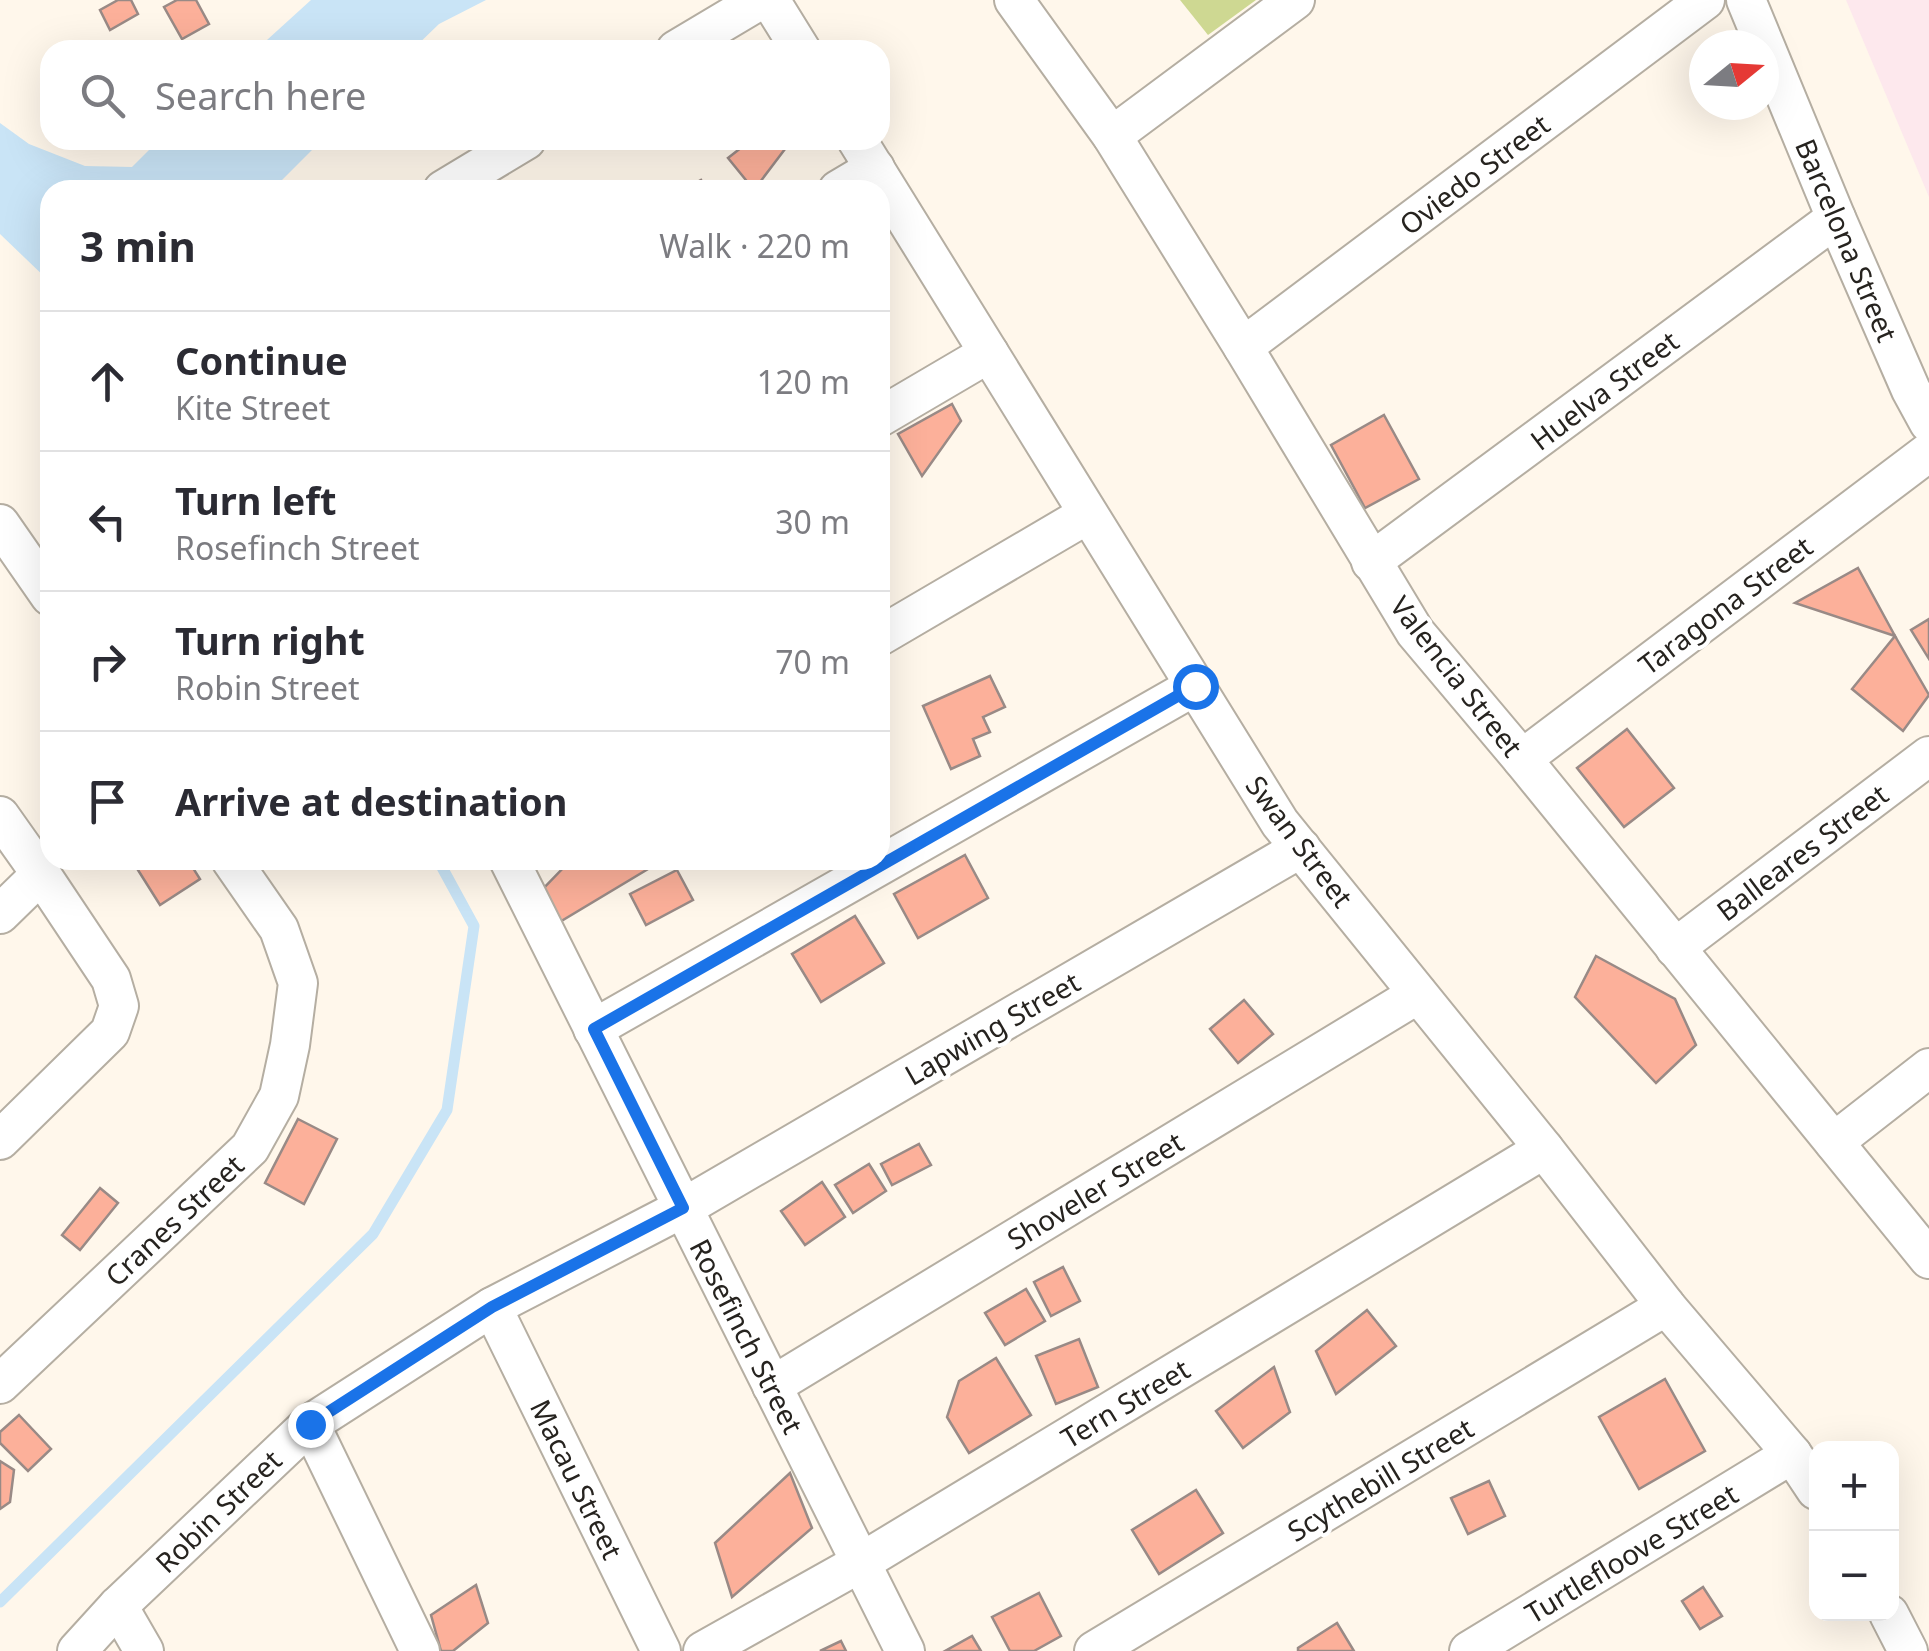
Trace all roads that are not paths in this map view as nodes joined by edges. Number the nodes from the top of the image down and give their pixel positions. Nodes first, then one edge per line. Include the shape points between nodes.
1 (760, 0) edge
2 (770, 0) edge
3 (1014, 0) edge
4 (1295, 0) edge
5 (1706, 0) edge
6 (1746, 0) edge
7 (693, 40) edge
8 (795, 40) edge
9 (1112, 136) junction
10 (509, 150) edge
11 (866, 154) edge
12 (459, 180) edge
13 (846, 180) edge
14 (882, 180) edge
15 (890, 193) edge
16 (1836, 218) junction
17 (1243, 347) junction
18 (989, 352) junction
19 (890, 411) edge
20 (1929, 423) edge
21 (1929, 452) edge
22 (1088, 514) junction
23 (0, 524) edge
24 (1371, 562) junction
25 (40, 582) edge
26 (890, 630) edge
27 (1195, 686) junction
28 (1929, 756) edge
29 (1522, 759) junction
30 (0, 816) edge
31 (1301, 848) junction
32 (890, 860) edge
33 (238, 870) edge
34 (513, 870) edge
35 (873, 870) edge
36 (41, 874) junction
37 (0, 914) edge
38 (1674, 948) junction
39 (1418, 994) junction
40 (594, 1029) junction
41 (1929, 1068) edge
42 (0, 1140) edge
43 (1834, 1142) junction
44 (1544, 1149) junction
45 (683, 1208) junction
46 (1929, 1258) edge
47 (1666, 1306) junction
48 (492, 1307) junction
49 (0, 1384) edge
50 (772, 1386) junction
51 (310, 1424) junction
52 (1792, 1454) junction
53 (1809, 1480) edge
54 (860, 1563) junction
55 (118, 1606) junction
56 (1893, 1621) edge
57 (77, 1651) edge
58 (144, 1651) edge
59 (420, 1651) edge
60 (661, 1651) edge
61 (703, 1651) edge
62 (904, 1651) edge
63 (1094, 1651) edge
64 (1469, 1651) edge
65 (1908, 1651) edge

1 - 7 street
2 - 8 street
3 - 9 street, Valencia Street
4 - 9 street
5 - 17 street, Oviedo Street
6 - 16 street, Barcelona Street
9 - 17 street, Valencia Street
10 - 12 street
11 - 13 street
11 - 14 street, Swan Street
15 - 18 street, Swan Street
16 - 20 street, Barcelona Street
16 - 24 street, Huelva Street
17 - 24 street, Valencia Street
18 - 19 street
18 - 22 street, Swan Street
21 - 29 street, Taragona Street
22 - 26 street
22 - 27 street, Swan Street
23 - 25 street
24 - 29 street, Valencia Street via 1415,632
27 - 31 street, Swan Street
27 - 32 street
28 - 38 street, Balleares Street
29 - 38 street, Valencia Street
30 - 36 street
31 - 39 street, Swan Street
31 - 45 street, Lapwing Street
33 - 49 street, Cranes Street via 279,929 298,983 278,1096 250,1148
34 - 40 street, Rosefinch Street
35 - 40 street
36 - 37 street
36 - 42 street via 111,979 119,1006 110,1032
38 - 43 street, Valencia Street
39 - 44 street, Swan Street
39 - 50 street, Shoveler Street
40 - 45 street, Rosefinch Street
41 - 43 street
43 - 46 street, Valencia Street
44 - 47 street, Swan Street
44 - 54 street, Tern Street
45 - 48 street, Robin Street
45 - 50 street, Rosefinch Street
47 - 52 street, Swan Street
47 - 63 street, Scythebill Street
48 - 51 street, Robin Street
48 - 60 street, Macau Street
50 - 54 street, Rosefinch Street
51 - 55 street, Robin Street
51 - 59 street
52 - 53 street, Swan Street
52 - 64 street, Turtlefloove Street
54 - 61 street, Tern Street
54 - 62 street, Rosefinch Street
55 - 57 street, Robin Street
55 - 58 street
56 - 65 street

